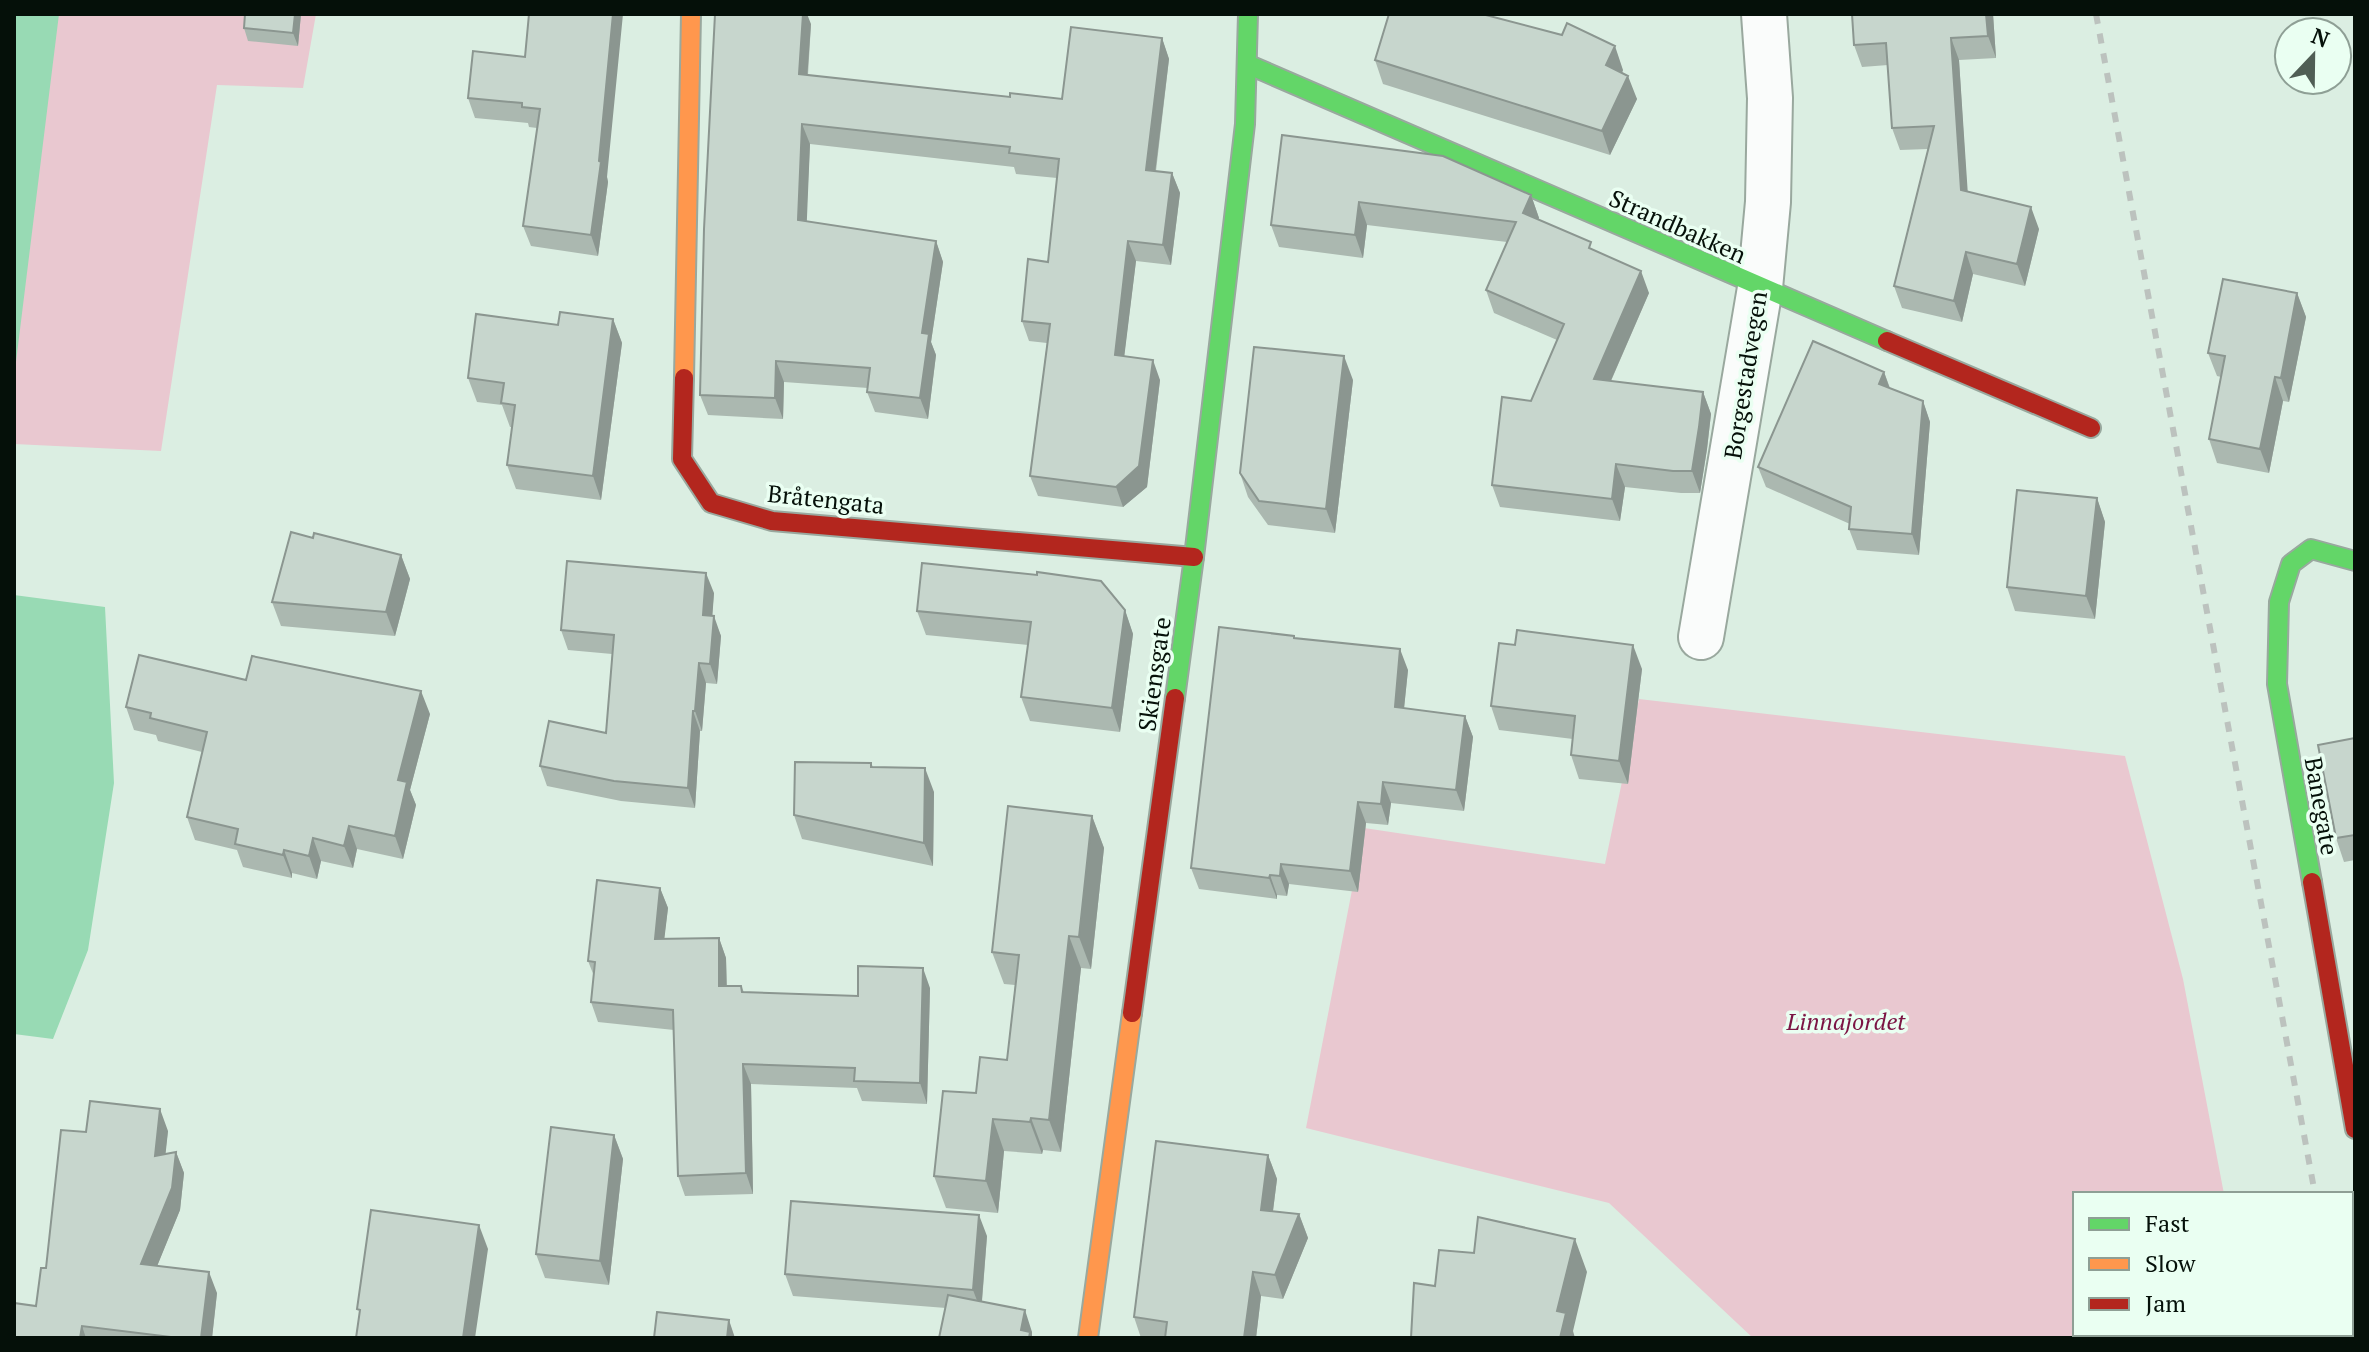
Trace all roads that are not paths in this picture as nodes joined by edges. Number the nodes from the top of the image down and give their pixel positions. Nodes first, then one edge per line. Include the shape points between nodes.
1 (691, 14) edge
2 (1248, 14) edge
3 (1764, 14) edge
4 (1247, 64) junction
5 (1760, 288) junction
6 (2091, 428) dead end
7 (1194, 557) junction
8 (2355, 561) edge
9 (1701, 637) dead end
10 (2355, 1129) edge
11 (1088, 1338) edge

1 - 7 street, Bråtengata via 682,459 711,503 772,521
2 - 4 street, Skiensgate
3 - 5 street, Borgestadvegen via 1770,98
4 - 5 street, Strandbakken
4 - 7 street, Skiensgate via 1245,124
5 - 6 street, Strandbakken
5 - 9 street, Borgestadvegen
7 - 11 street, Skiensgate
8 - 10 street, Banegate via 2311,549 2291,564 2279,602 2277,684

